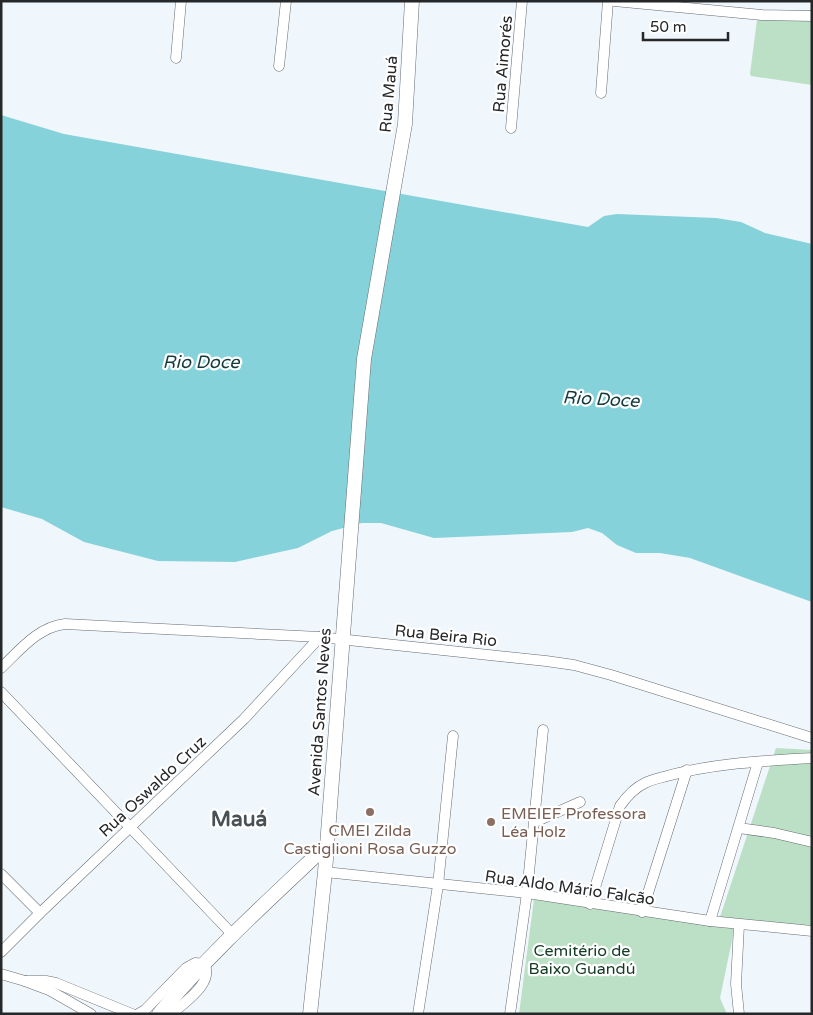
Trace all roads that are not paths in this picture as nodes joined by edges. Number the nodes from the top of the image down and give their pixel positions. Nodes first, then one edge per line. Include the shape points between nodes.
1 (181, 1) edge
2 (286, 1) edge
3 (412, 1) edge
4 (522, 1) edge
5 (608, 1) edge
6 (614, 1) edge
7 (812, 16) edge
8 (176, 58) dead end
9 (279, 66) dead end
10 (601, 93) dead end
11 (511, 128) dead end
12 (350, 533) joint
13 (320, 637) junction
14 (342, 640) junction
15 (1, 668) edge
16 (1, 692) edge
17 (543, 730) dead end
18 (452, 736) dead end
19 (812, 738) edge
20 (812, 758) edge
21 (758, 762) junction
22 (687, 770) junction
23 (580, 802) dead end
24 (535, 822) junction
25 (130, 827) junction
26 (739, 828) junction
27 (812, 842) edge
28 (327, 845) junction
29 (325, 872) junction
30 (1, 874) edge
31 (438, 885) junction
32 (527, 893) junction
33 (590, 904) junction
34 (642, 912) junction
35 (40, 913) junction
36 (710, 921) junction
37 (739, 925) junction
38 (812, 932) edge
39 (232, 934) junction
40 (1, 952) edge
41 (204, 964) junction
42 (1, 974) edge
43 (25, 981) junction
44 (91, 1014) edge
45 (132, 1014) edge
46 (138, 1014) edge
47 (159, 1014) edge
48 (172, 1014) edge
49 (310, 1014) edge
50 (418, 1014) edge
51 (510, 1014) edge
52 (739, 1014) edge

1 - 8 street
2 - 9 street
3 - 12 street, Rua Mauá via 405,124 364,359
4 - 11 street, Rua Aimorés
5 - 10 street
6 - 7 street via 762,15
12 - 14 street, Avenida Santos Neves
13 - 14 street, Rua Beira Rio
13 - 15 street, Rua Beira Rio via 65,624 37,634
13 - 25 street, Rua Oswaldo Cruz via 244,719
14 - 19 street, Rua Beira Rio via 574,665
14 - 28 street, Avenida Santos Neves
16 - 25 street
17 - 24 street
18 - 31 street
20 - 21 street
21 - 22 street
21 - 26 street
22 - 33 street via 646,782 628,795 620,806
22 - 34 street
23 - 24 street
24 - 32 street
25 - 35 street, Rua Oswaldo Cruz
25 - 39 street
26 - 27 street
26 - 36 street
28 - 29 street, Avenida Santos Neves
28 - 39 street
29 - 31 street, Rua Aldo Mário Falcão
29 - 49 street, Avenida Santos Neves
30 - 35 street
31 - 32 street, Rua Aldo Mário Falcão
31 - 50 street
32 - 33 street, Rua Aldo Mário Falcão
32 - 51 street
33 - 34 street, Rua Aldo Mário Falcão
34 - 36 street, Rua Aldo Mário Falcão
35 - 40 street, Rua Oswaldo Cruz
36 - 37 street, Rua Aldo Mário Falcão
37 - 38 street, Rua Aldo Mário Falcão
37 - 52 street via 736,984
39 - 41 street
41 - 46 street via 195,963 186,968
41 - 47 street
41 - 48 street via 205,980
42 - 43 street
43 - 44 street via 49,990
43 - 45 street via 56,983

